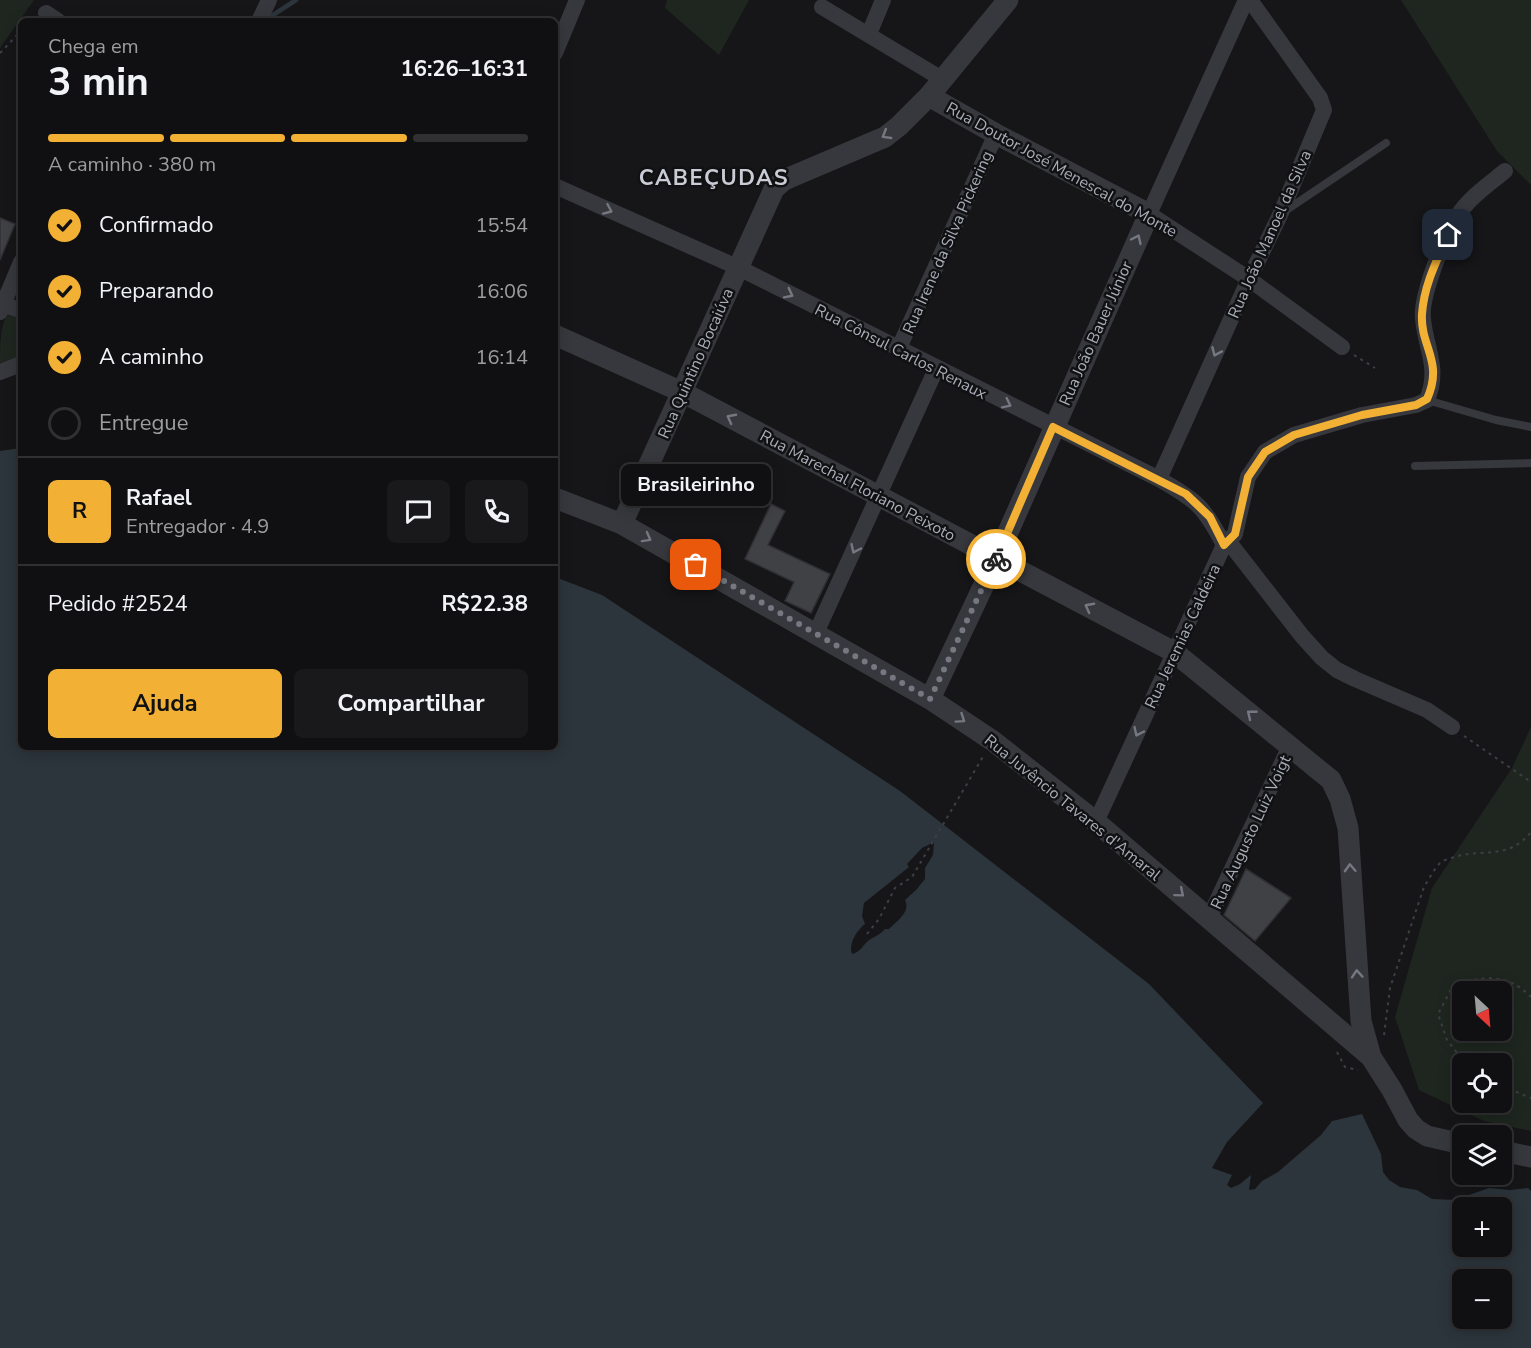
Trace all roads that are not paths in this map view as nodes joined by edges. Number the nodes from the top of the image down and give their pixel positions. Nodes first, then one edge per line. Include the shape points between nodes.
1 (269, 0) edge
2 (577, 0) edge
3 (883, 0) edge
4 (1008, 0) edge
5 (1248, 0) edge
6 (822, 8) dead end
7 (260, 18) edge
8 (869, 34) junction
9 (558, 46) edge
10 (942, 79) junction
11 (929, 96) junction
12 (996, 134) junction
13 (1386, 143) dead end
14 (1505, 171) dead end
15 (558, 187) edge
16 (1149, 214) junction
17 (1280, 215) junction
18 (737, 267) junction
19 (18, 269) edge
20 (1249, 279) junction
21 (2, 308) edge
22 (18, 310) edge
23 (558, 336) edge
24 (1342, 347) road end
25 (898, 350) junction
26 (18, 365) edge
27 (936, 369) junction
28 (0, 372) edge
29 (682, 393) junction
30 (1427, 399) junction
31 (1053, 427) junction
32 (1531, 427) edge
33 (1531, 463) edge
34 (1415, 466) dead end
35 (1159, 479) junction
36 (879, 496) junction
37 (558, 499) edge
38 (622, 524) junction
39 (1224, 545) junction
40 (997, 557) junction
41 (816, 633) junction
42 (1174, 652) junction
43 (930, 699) junction
44 (1452, 727) road end
45 (1290, 746) junction
46 (1096, 822) junction
47 (1209, 918) junction
48 (1361, 1021) junction
49 (1344, 1034) junction
50 (1371, 1057) junction
51 (1452, 1142) edge
52 (1512, 1153) edge
53 (1531, 1157) edge

1 - 7 street
2 - 9 street
3 - 8 street
4 - 10 street, Rua Quintino Bocaiúva
5 - 16 street, Rua João Bauer Júnior
5 - 17 street, Rua João Manoel da Silva via 1324,105
6 - 8 street
8 - 10 street
10 - 11 street, Rua Quintino Bocaiúva
11 - 12 street, Rua Doutor José Menescal do Monte
11 -> 18 street, Rua Quintino Bocaiúva via 885,136 784,180 774,189
12 - 16 street, Rua Doutor José Menescal do Monte
12 - 25 street, Rua Irene da Silva Pickering
13 - 17 lane
14 - 30 street via 1457,215 1425,290 1422,316 1434,381
15 -> 18 street, Rua Cônsul Carlos Renaux
16 - 20 street, Rua Doutor José Menescal do Monte
31 -> 16 street, Rua João Bauer Júnior
17 - 20 street, Rua João Manoel da Silva
18 -> 25 street, Rua Cônsul Carlos Renaux
18 - 29 street, Rua Quintino Bocaiúva
19 - 21 street
20 - 24 street, Rua Doutor José Menescal do Monte
20 -> 35 street, Rua João Manoel da Silva
21 - 22 street
23 - 29 street, Rua Marechal Floriano Peixoto
25 - 27 street, Rua Cônsul Carlos Renaux
26 - 28 street
27 -> 31 street, Rua Cônsul Carlos Renaux
27 - 36 street
36 -> 29 street, Rua Marechal Floriano Peixoto
29 - 38 street, Rua Quintino Bocaiúva
30 - 32 lane
30 - 39 street, Rua Jeremias Caldeira via 1303,432 1265,452 1248,477 1235,534
31 - 35 street, Rua Cônsul Carlos Renaux
31 - 40 street, Rua João Bauer Júnior
33 - 34 lane
35 - 39 street, Rua Cônsul Carlos Renaux via 1186,494 1210,517
36 - 40 street, Rua Marechal Floriano Peixoto
36 -> 41 street
37 - 38 street, Rua Juvêncio Tavares d'Amaral
38 -> 41 street, Rua Juvêncio Tavares d'Amaral
39 - 42 street, Rua Jeremias Caldeira
39 - 44 street via 1232,546 1302,636 1337,670 1427,710
42 -> 40 street, Rua Marechal Floriano Peixoto
40 - 43 street, Rua João Bauer Júnior
41 - 43 street, Rua Juvêncio Tavares d'Amaral
45 -> 42 street, Rua Marechal Floriano Peixoto
42 -> 46 street, Rua Jeremias Caldeira
43 -> 46 street, Rua Juvêncio Tavares d'Amaral via 993,741
45 - 47 street, Rua Augusto Luiz Voigt
48 -> 45 street, Rua Marechal Floriano Peixoto via 1344,813 1331,780
46 -> 47 street, Rua Juvêncio Tavares d'Amaral
47 - 49 street, Rua Juvêncio Tavares d'Amaral
48 - 49 street via 1353,1031
48 - 50 street, Rua Marechal Floriano Peixoto
49 - 50 street, Rua Juvêncio Tavares d'Amaral
50 - 51 street via 1416,1129
52 - 53 street

